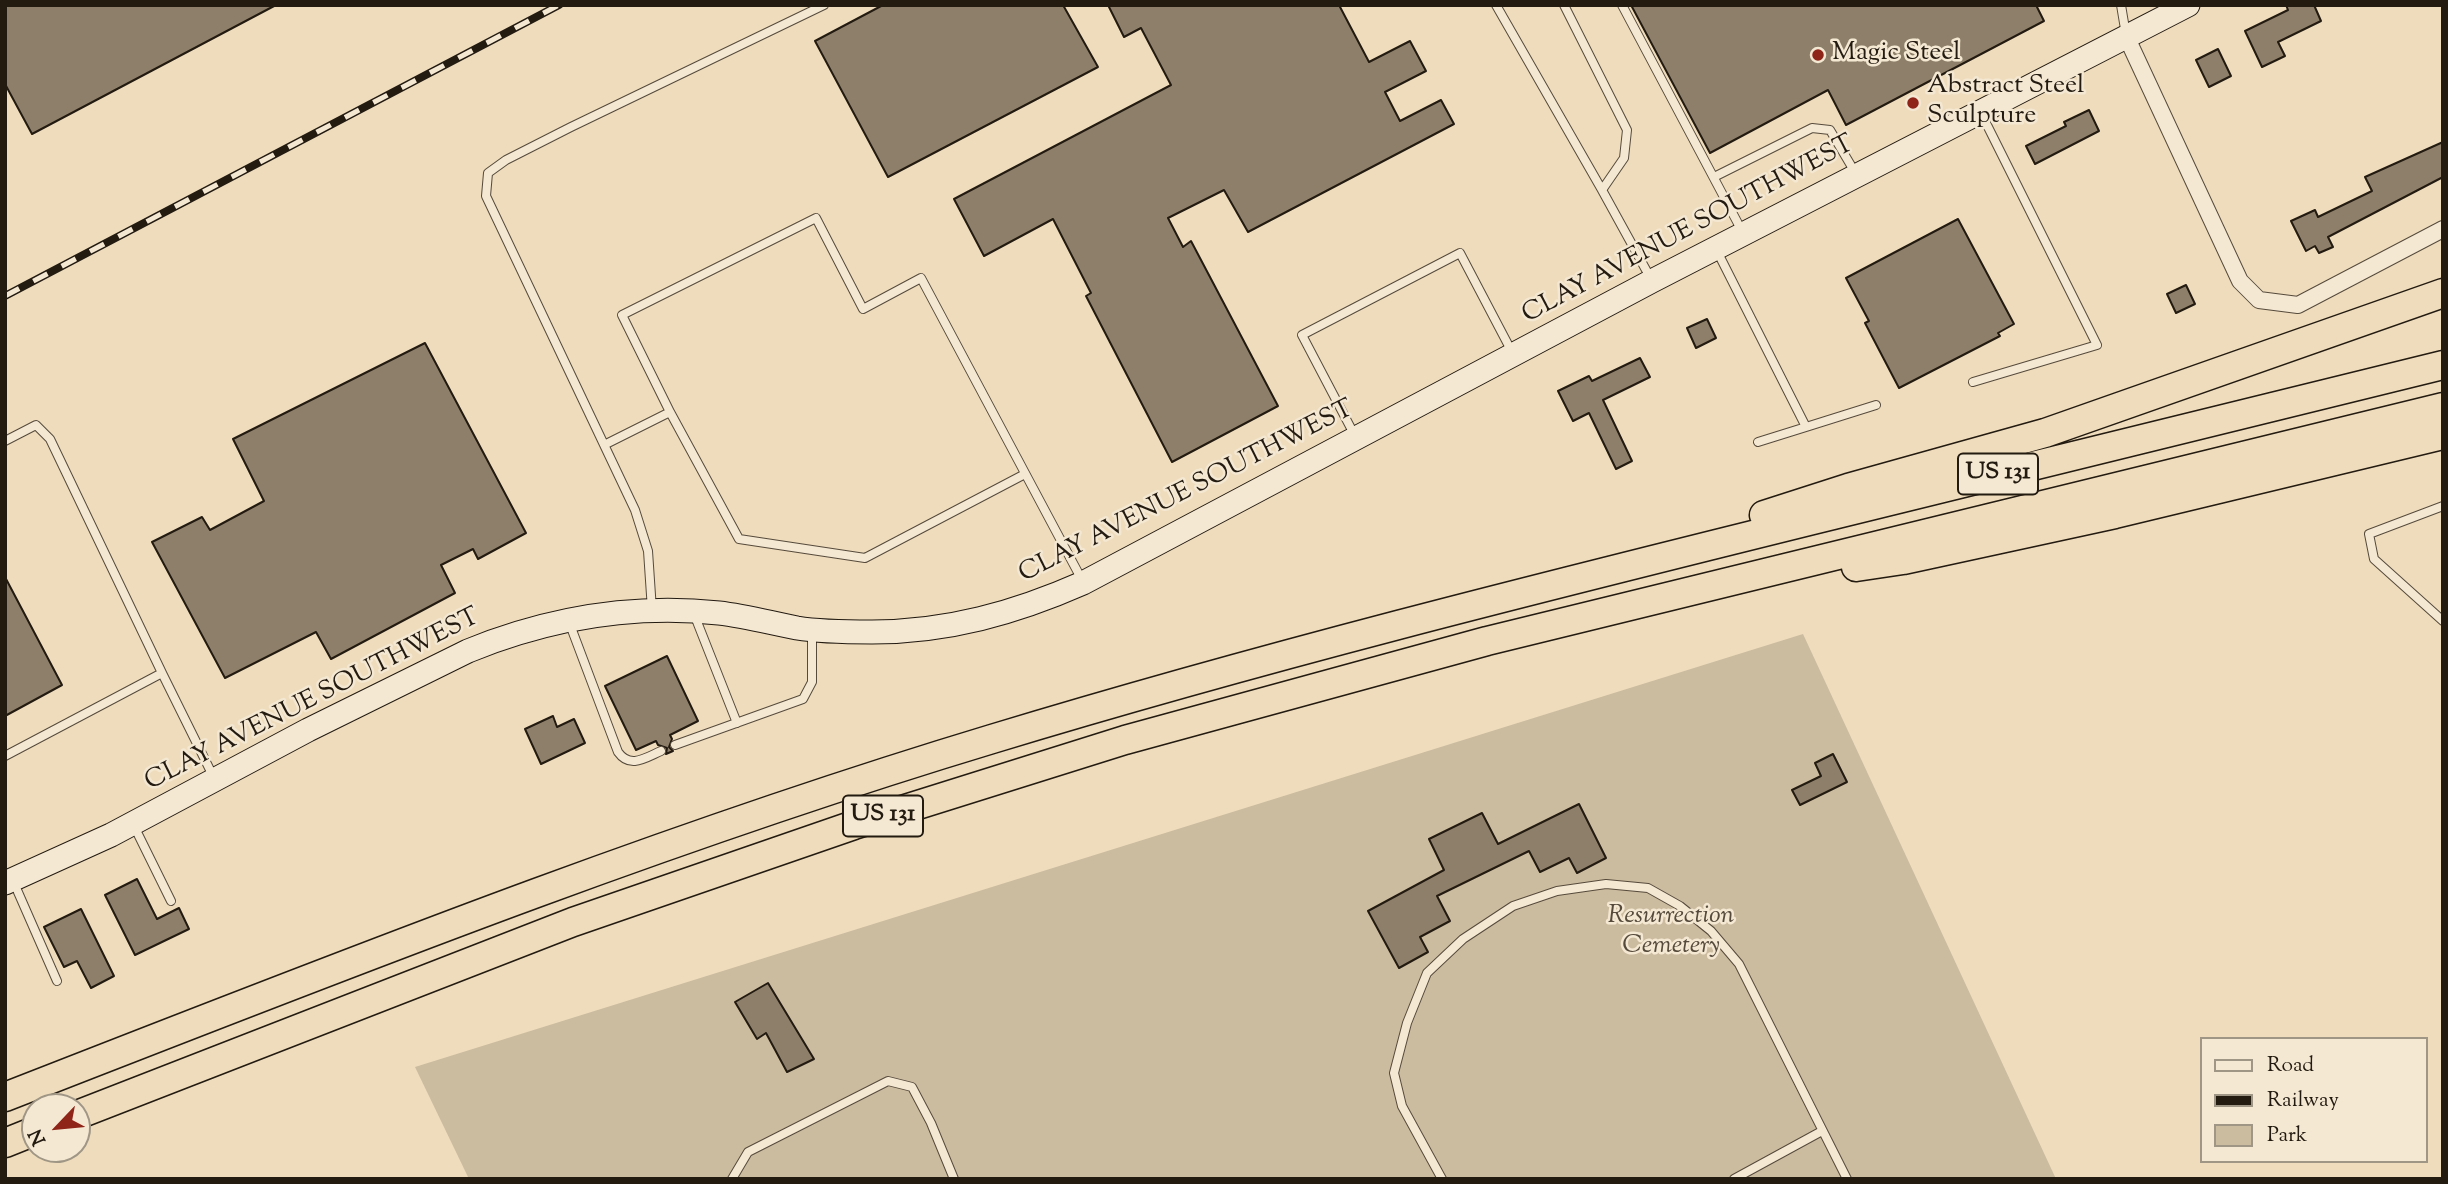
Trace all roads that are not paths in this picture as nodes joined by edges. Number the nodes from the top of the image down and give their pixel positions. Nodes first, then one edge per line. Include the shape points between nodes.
1 (824, 5) edge
2 (1496, 5) edge
3 (1564, 5) edge
4 (1622, 5) edge
5 (2121, 5) edge
6 (2188, 5) edge
7 (2127, 38) junction
8 (1981, 112) junction
9 (1857, 175) junction
10 (1714, 177) junction
11 (1602, 190) junction
12 (2443, 229) edge
13 (1744, 233) junction
14 (1716, 248) junction
15 (1652, 281) junction
16 (2443, 293) edge
17 (1514, 355) junction
18 (2443, 365) edge
19 (1973, 382) dead end
20 (1877, 405) dead end
21 (2443, 407) edge
22 (670, 412) junction
23 (1805, 427) junction
24 (2443, 435) edge
25 (1356, 438) junction
26 (5, 441) edge
27 (1758, 442) dead end
28 (606, 444) junction
29 (1025, 474) junction
30 (2443, 506) edge
31 (1083, 583) junction
32 (1554, 584) junction
33 (1711, 586) junction
34 (652, 610) junction
35 (692, 611) junction
36 (568, 619) junction
37 (2443, 621) edge
38 (812, 629) junction
39 (162, 673) junction
40 (737, 723) junction
41 (675, 746) dead end
42 (661, 751) dead end
43 (5, 756) edge
44 (215, 780) junction
45 (133, 823) junction
46 (9, 882) edge
47 (171, 901) dead end
48 (57, 981) dead end
49 (5, 1097) edge
50 (91, 1110) edge
51 (1822, 1131) junction
52 (732, 1179) edge
53 (954, 1179) edge
54 (1443, 1179) edge
55 (1734, 1179) edge
56 (1847, 1179) edge

1 - 28 lane via 571,127 488,173 486,196
2 - 11 lane
3 - 11 lane via 1627,130 1624,158
4 - 10 lane
5 - 7 lane
6 - 7 street, CLAY AVENUE SOUTHWEST
7 - 8 street, CLAY AVENUE SOUTHWEST
7 - 12 street via 2240,281 2259,300 2298,305
8 - 9 street, CLAY AVENUE SOUTHWEST
8 - 19 lane via 2097,345
9 - 10 lane via 1830,130 1812,128
9 - 13 street, CLAY AVENUE SOUTHWEST
10 - 13 lane
11 - 15 lane
13 - 14 street, CLAY AVENUE SOUTHWEST
14 - 15 street, CLAY AVENUE SOUTHWEST
14 - 23 lane
15 - 17 street, CLAY AVENUE SOUTHWEST
16 - 32 highway via 2045,433 1847,488
17 - 25 street, CLAY AVENUE SOUTHWEST
17 - 25 lane via 1460,253 1302,335
18 - 32 highway, US 131
20 - 23 lane
21 - 33 highway, US 131
22 - 28 lane
22 - 29 lane via 739,539 865,558
22 - 29 lane via 622,315 816,218 863,309 921,278
23 - 27 lane
24 - 33 highway via 1943,552
25 - 31 street, CLAY AVENUE SOUTHWEST
26 - 39 lane via 36,425 50,439
28 - 34 lane via 648,551
29 - 31 lane
30 - 37 lane via 2369,534 2374,559
31 - 38 street, CLAY AVENUE SOUTHWEST via 1014,611 962,624 871,632
32 - 49 highway, US 131 via 1193,680 813,796 388,948
33 - 50 highway, US 131 via 1296,692 854,825 573,922
34 - 35 street, CLAY AVENUE SOUTHWEST
34 - 36 street, CLAY AVENUE SOUTHWEST
35 - 38 street, CLAY AVENUE SOUTHWEST
35 - 40 lane
36 - 42 lane via 618,752 631,762
36 - 44 street, CLAY AVENUE SOUTHWEST via 468,651
38 - 40 lane via 812,682 803,699
39 - 43 lane
39 - 44 lane
40 - 41 lane
44 - 45 street, CLAY AVENUE SOUTHWEST
45 - 46 street, CLAY AVENUE SOUTHWEST
45 - 47 lane
46 - 48 lane
51 - 54 lane via 1740,964 1712,931 1648,888 1606,884 1557,891 1513,906 1463,939 1427,973 1394,1073 1402,1106
51 - 55 lane
51 - 56 lane
52 - 53 lane via 748,1152 888,1081 912,1087

